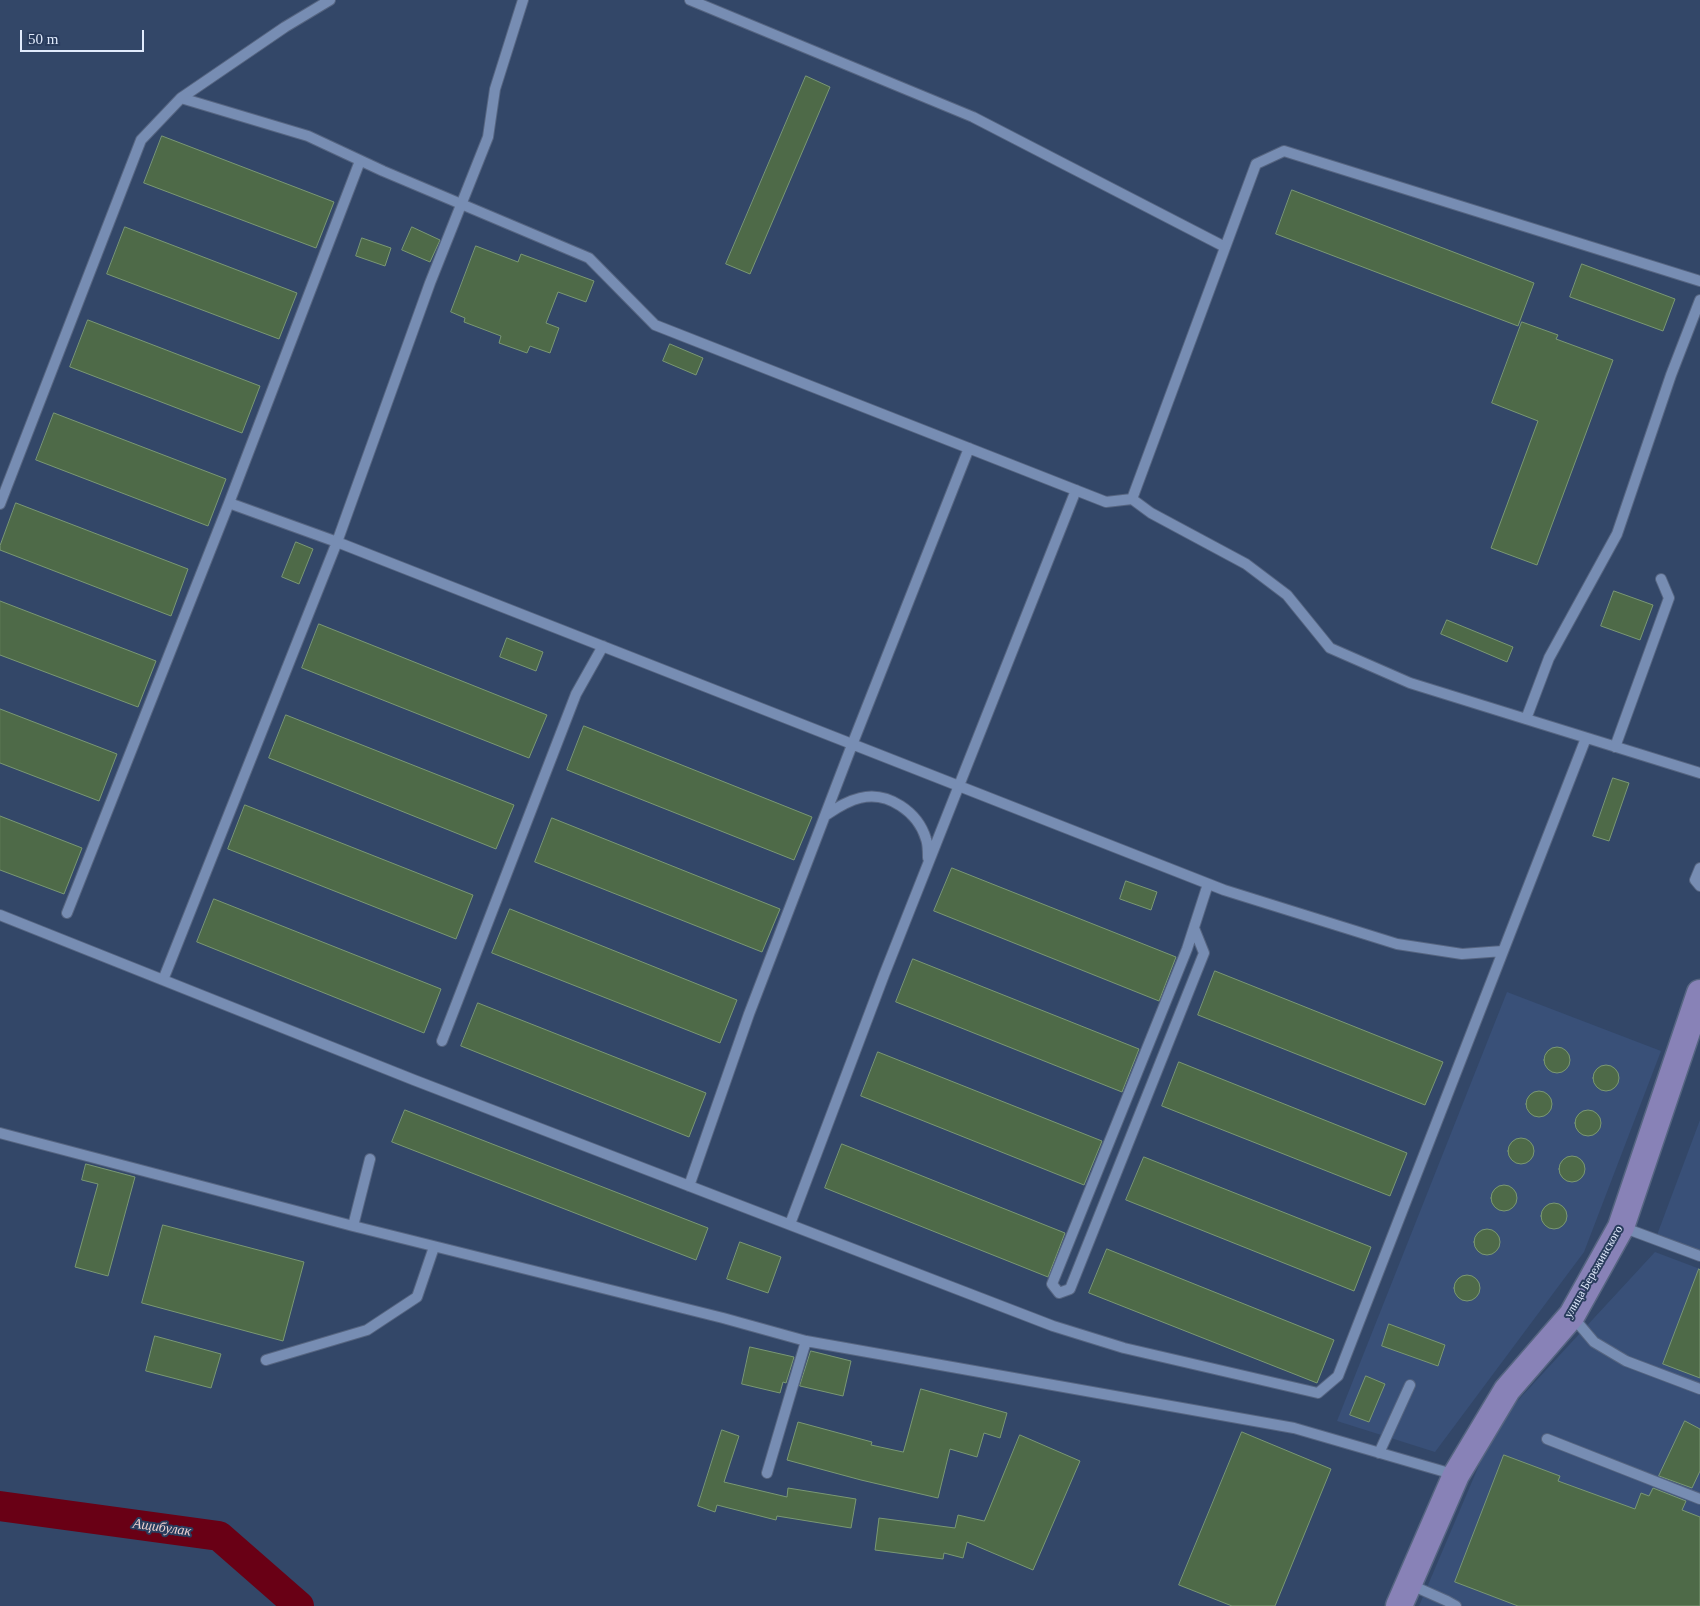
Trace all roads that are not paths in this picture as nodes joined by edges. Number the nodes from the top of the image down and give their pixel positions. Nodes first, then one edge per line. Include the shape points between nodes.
1 (330, 0) edge
2 (523, 0) edge
3 (690, 0) edge
4 (181, 98) junction
5 (360, 160) junction
6 (462, 204) junction
7 (1225, 247) junction
8 (1700, 281) edge
9 (1700, 300) edge
10 (969, 448) junction
11 (1076, 490) junction
12 (1132, 499) junction
13 (229, 503) junction
14 (0, 504) edge
15 (337, 542) junction
16 (1661, 579) dead end
17 (603, 646) junction
18 (1526, 719) junction
19 (1586, 738) junction
20 (852, 745) junction
21 (1615, 747) junction
22 (1700, 774) edge
23 (958, 787) junction
24 (826, 815) junction
25 (928, 861) junction
26 (1700, 868) edge
27 (1208, 884) junction
28 (1700, 886) edge
29 (67, 913) dead end
30 (0, 915) edge
31 (1194, 928) junction
32 (1503, 951) junction
33 (163, 980) junction
34 (1700, 993) edge
35 (442, 1041) dead end
36 (0, 1133) edge
37 (370, 1159) dead end
38 (689, 1186) junction
39 (790, 1224) junction
40 (353, 1226) junction
41 (1621, 1227) junction
42 (434, 1247) junction
43 (1700, 1256) edge
44 (1572, 1315) junction
45 (806, 1341) junction
46 (266, 1360) dead end
47 (1410, 1385) dead end
48 (1700, 1389) edge
49 (1548, 1439) dead end
50 (1379, 1453) junction
51 (767, 1473) dead end
52 (1456, 1475) junction
53 (1700, 1498) edge
54 (1403, 1595) edge
55 (1456, 1606) edge

1 - 4 lane
2 - 6 lane via 495,89 488,136
3 - 7 lane via 973,117
4 - 5 lane via 308,136
4 - 14 lane via 141,140
5 - 6 lane
5 - 13 lane
6 - 10 lane via 589,258 655,325
6 - 15 lane via 430,283
7 - 8 lane via 1256,164 1284,150
7 - 12 lane
9 - 18 lane via 1617,534 1549,658
10 - 11 lane
10 - 20 lane
11 - 12 lane via 1106,502
11 - 23 lane
12 - 18 lane via 1151,513 1246,564 1286,595 1330,648 1410,683
13 - 15 lane
13 - 29 lane
15 - 17 lane
15 - 33 lane
16 - 21 lane via 1669,598
17 - 20 lane
17 - 35 lane via 576,694
18 - 19 lane
19 - 21 lane
19 - 32 lane
20 - 23 lane
20 - 24 lane
21 - 22 lane
23 - 25 lane
23 - 27 lane
24 - 25 lane via 844,803 862,797 885,798 916,818 926,839
24 - 38 lane via 749,1014
25 - 39 lane
26 - 28 lane via 1695,880
27 - 31 lane
27 - 32 lane via 1397,944 1462,954
30 - 33 lane
31 - 31 lane via 1052,1284 1059,1294 1070,1290 1204,952
32 - 39 lane via 1338,1376 1318,1394 1124,1348 1053,1326
33 - 38 lane
34 - 41 main road, улица Бережинского
36 - 40 lane
37 - 40 lane
38 - 39 lane
40 - 42 lane
41 - 43 lane
41 - 44 main road, улица Бережинского
42 - 45 lane
42 - 46 lane via 417,1297 368,1330
44 - 48 lane via 1594,1342 1626,1361
44 - 52 main road, улица Бережинского via 1507,1390
45 - 50 lane via 1294,1428
45 - 51 lane
47 - 50 lane
49 - 53 lane
50 - 52 lane
52 - 54 main road, улица Бережинского
54 - 55 lane via 1447,1601

